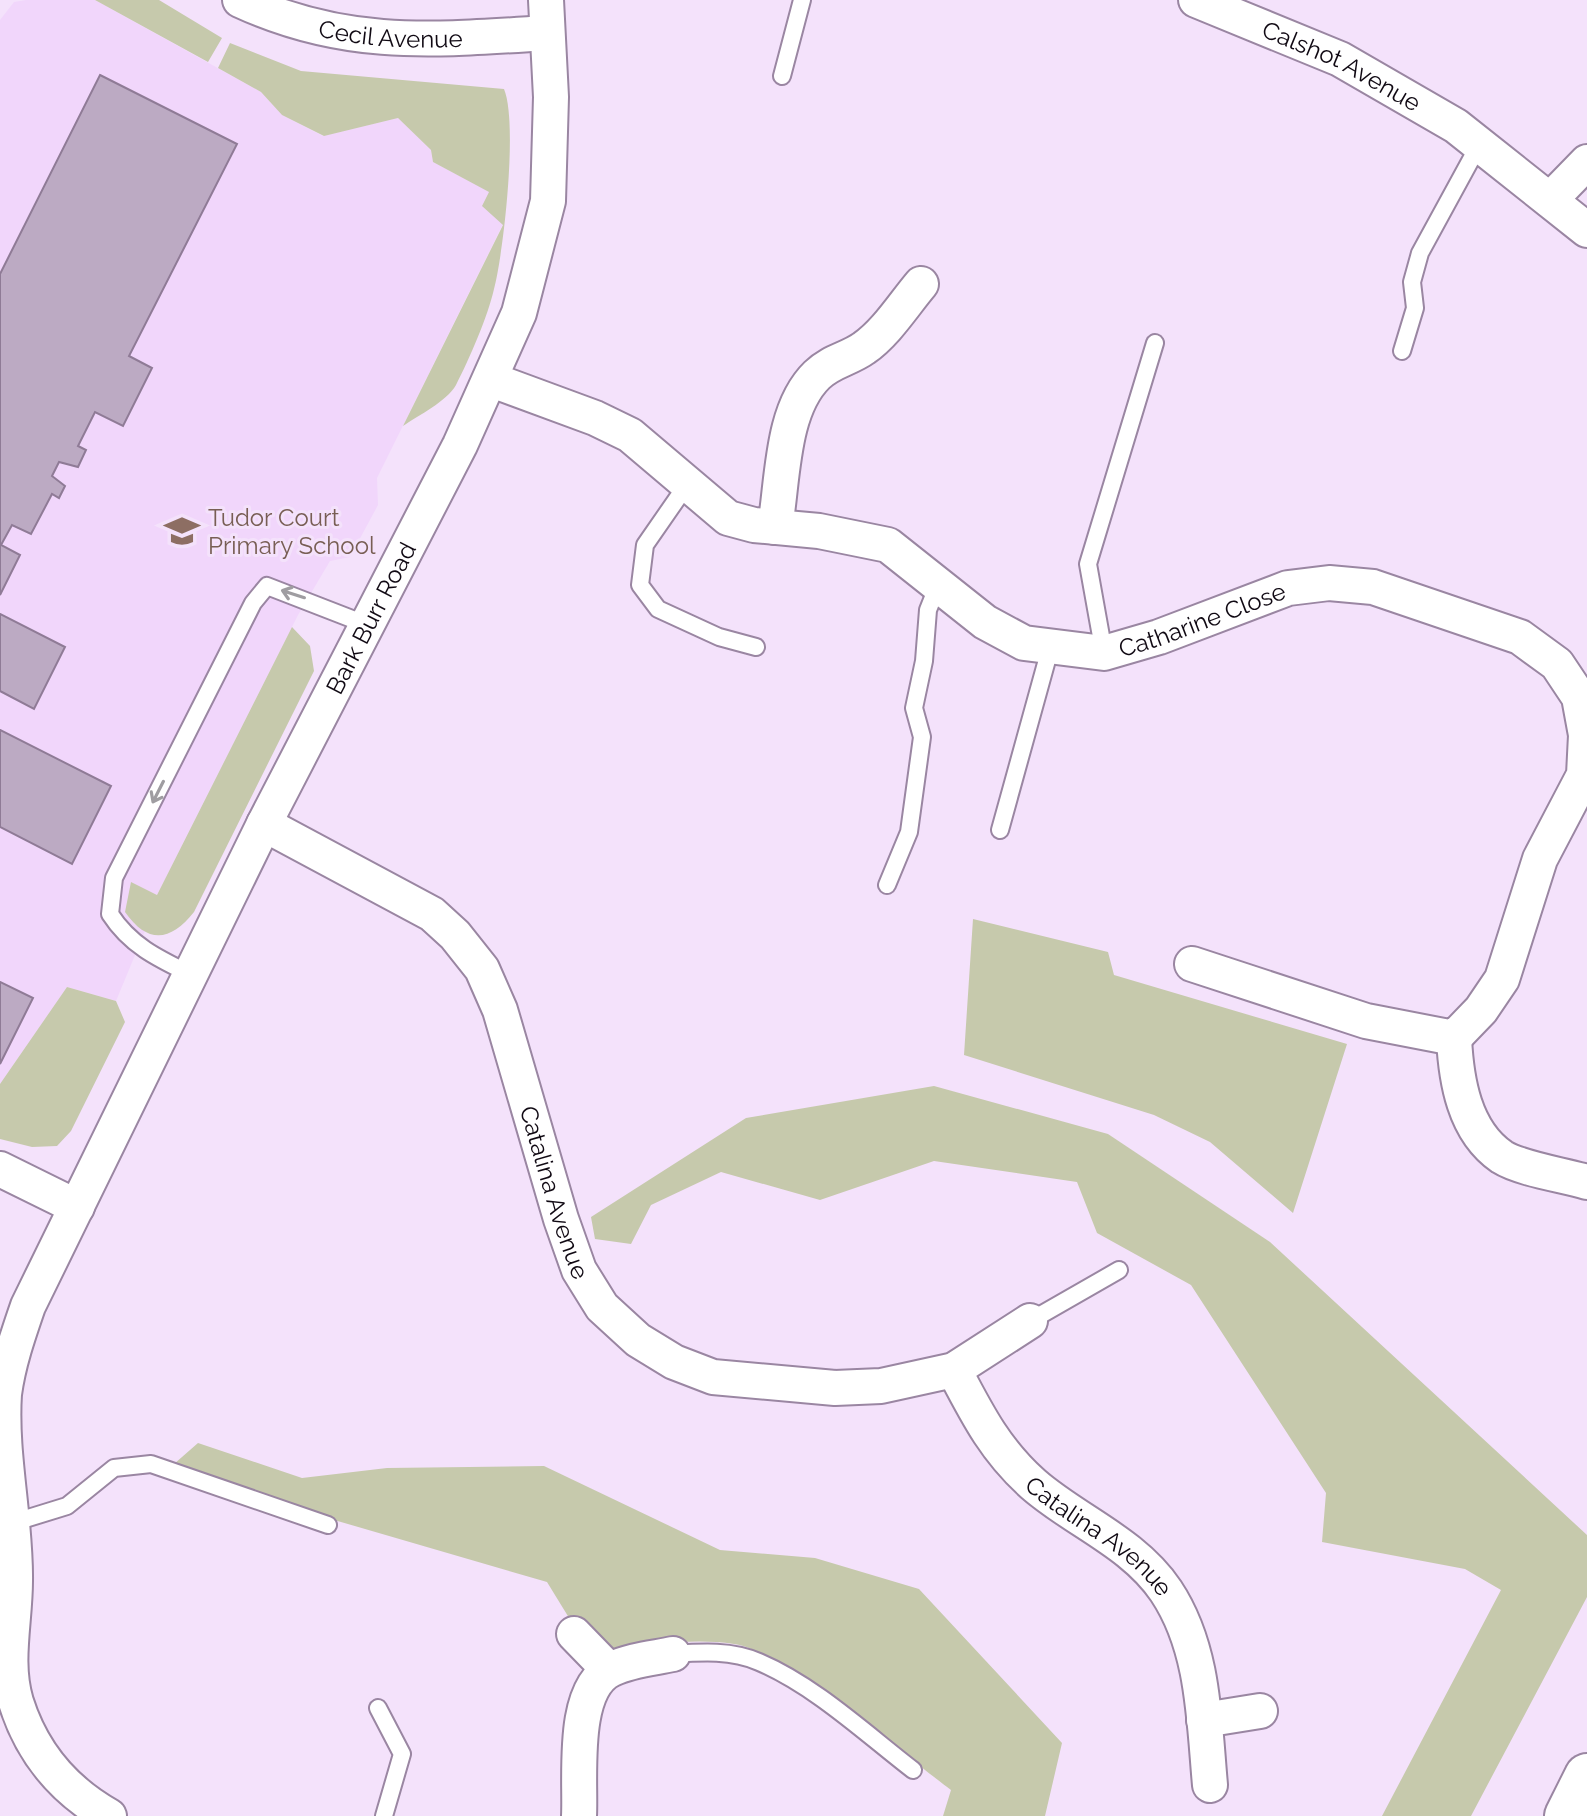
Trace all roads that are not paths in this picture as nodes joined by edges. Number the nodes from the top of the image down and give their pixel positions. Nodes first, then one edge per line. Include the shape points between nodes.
1 (240, 0) edge
2 (802, 0) edge
3 (1196, 0) edge
4 (546, 16) edge
5 (782, 76) dead end
6 (1480, 143) junction
7 (1587, 162) edge
8 (1550, 200) junction
9 (1587, 230) edge
10 (921, 284) dead end
11 (1155, 343) dead end
12 (1402, 351) dead end
13 (492, 380) junction
14 (688, 483) junction
15 (775, 527) junction
16 (938, 585) junction
17 (365, 624) junction
18 (756, 647) dead end
19 (1050, 649) junction
20 (1104, 653) junction
21 (1583, 695) edge
22 (1575, 822) edge
23 (264, 824) junction
24 (1000, 830) dead end
25 (887, 885) dead end
26 (1192, 964) dead end
27 (190, 974) junction
28 (1454, 1038) junction
29 (0, 1169) edge
30 (1587, 1182) edge
31 (77, 1207) junction
32 (1119, 1270) dead end
33 (1030, 1321) joint
34 (954, 1370) junction
35 (12, 1523) junction
36 (328, 1525) dead end
37 (574, 1634) dead end
38 (673, 1654) joint
39 (609, 1670) junction
40 (378, 1708) dead end
41 (1260, 1711) dead end
42 (1204, 1720) junction
43 (913, 1770) dead end
44 (1587, 1776) edge
45 (1210, 1785) dead end
46 (109, 1816) edge
47 (384, 1816) edge
48 (579, 1816) edge
49 (1567, 1816) edge

1 - 4 street, Cecil Avenue via 337,34 418,41
2 - 5 lane
3 - 6 street, Calshot Avenue via 1340,59
4 - 13 street, Bark Burr Road via 551,97 548,201 519,313
6 - 8 street, Calshot Avenue
6 - 12 lane via 1420,253 1412,282 1415,308
7 - 8 street
8 - 9 street, Calshot Avenue
10 - 15 street via 867,346 815,376 801,397 792,419
11 - 20 lane via 1088,564
13 - 14 street, Catharine Close via 630,435
13 - 17 street, Bark Burr Road
14 - 15 street, Catharine Close via 728,518
14 - 18 lane via 645,545 640,585 658,609 719,637
15 - 16 street, Catharine Close via 879,542 900,552
16 - 19 street, Catharine Close via 995,628
16 - 25 lane via 928,610 914,708 922,737 909,832
17 - 23 street, Bark Burr Road
17 -> 27 lane via 267,586 253,603 114,878 110,914 121,931 141,949
19 - 20 street, Catharine Close
19 - 24 lane
20 - 21 street, Catharine Close via 1288,588 1329,583 1373,587 1520,637 1557,664
21 - 22 street, Catharine Close via 1584,775
22 - 28 street, Catharine Close via 1540,859 1502,979
23 - 27 street, Bark Burr Road
23 - 34 street, Catalina Avenue via 432,914 482,969 500,1010 579,1270 602,1307 638,1340 713,1377 788,1385 881,1386
26 - 28 street via 1366,1021
27 - 31 street, Bark Burr Road
28 - 30 street via 1456,1079 1486,1141 1504,1158
29 - 31 street
31 - 35 street, Bark Burr Road via 28,1306 6,1384 5,1474
32 - 33 lane, Catalina Avenue
33 - 34 street, Catalina Avenue
34 - 42 street, Catalina Avenue via 988,1436 1034,1485 1119,1543 1165,1589 1198,1666
35 - 36 lane via 67,1506 114,1468 151,1464
35 - 46 street, Bark Burr Road via 10,1670 15,1700 50,1771
37 - 39 street
38 - 39 street
38 - 43 lane via 718,1651 759,1661
39 - 48 street via 596,1684 583,1720 577,1765
40 - 47 lane via 402,1754
41 - 42 street
42 - 45 street, Catalina Avenue
44 - 49 main road

